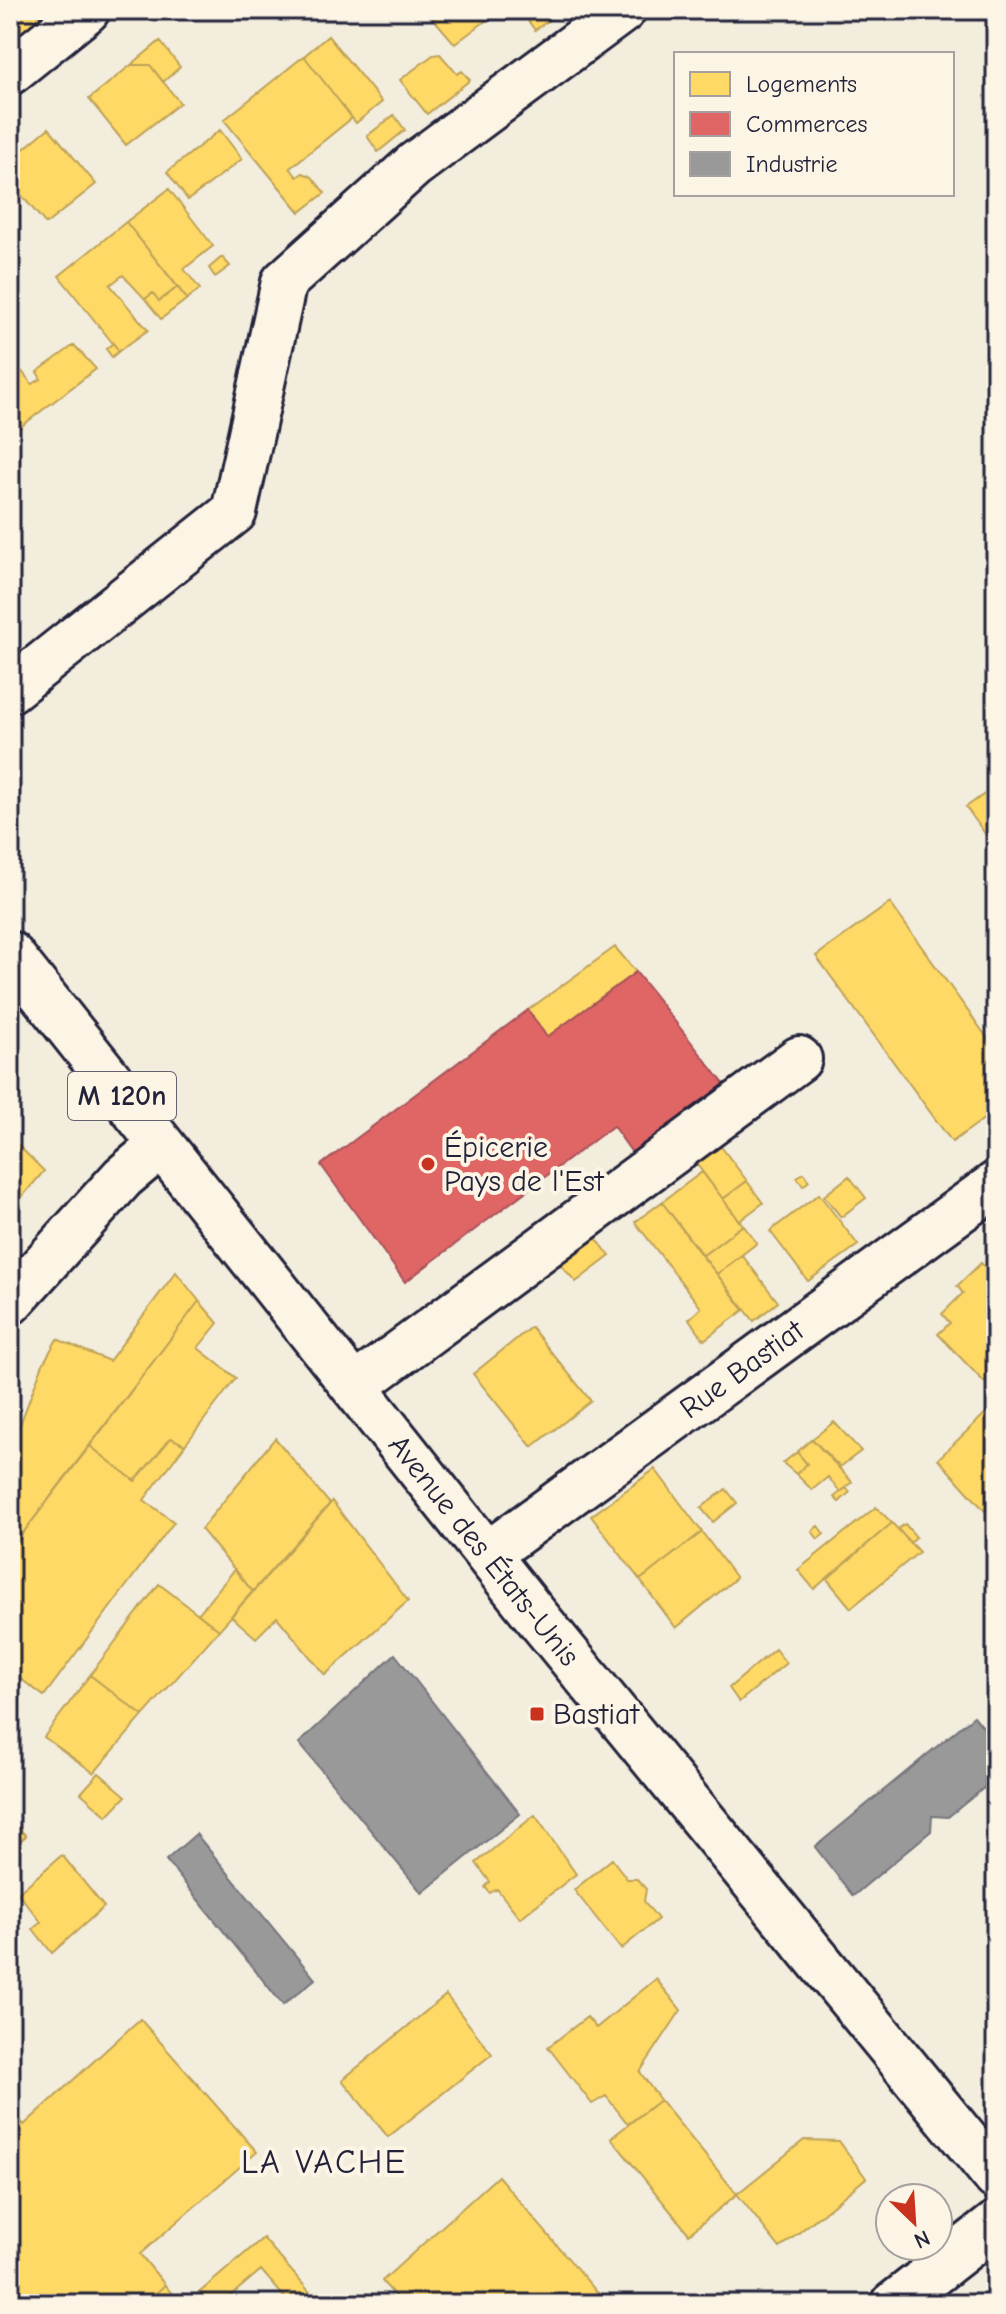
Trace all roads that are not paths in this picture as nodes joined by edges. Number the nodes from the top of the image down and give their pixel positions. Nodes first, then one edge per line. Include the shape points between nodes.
1 (87, 10) edge
2 (623, 10) edge
3 (10, 72) edge
4 (10, 690) edge
5 (10, 954) edge
6 (799, 1059) dead end
7 (160, 1146) junction
8 (996, 1184) edge
9 (10, 1302) edge
10 (354, 1387) junction
11 (488, 1554) junction
12 (996, 2177) edge
13 (996, 2224) edge
14 (894, 2304) edge

1 - 3 main road
2 - 4 main road via 414,165 284,282 234,512
5 - 7 main road, Avenue des États-Unis / M 120n
6 - 10 main road
7 - 9 main road via 123,1177
7 - 10 main road, Avenue des États-Unis / M 120n
8 - 11 main road, Rue Bastiat
10 - 11 main road, Avenue des États-Unis / M 120n
11 - 12 main road, Avenue des États-Unis / M 120n
13 - 14 main road

